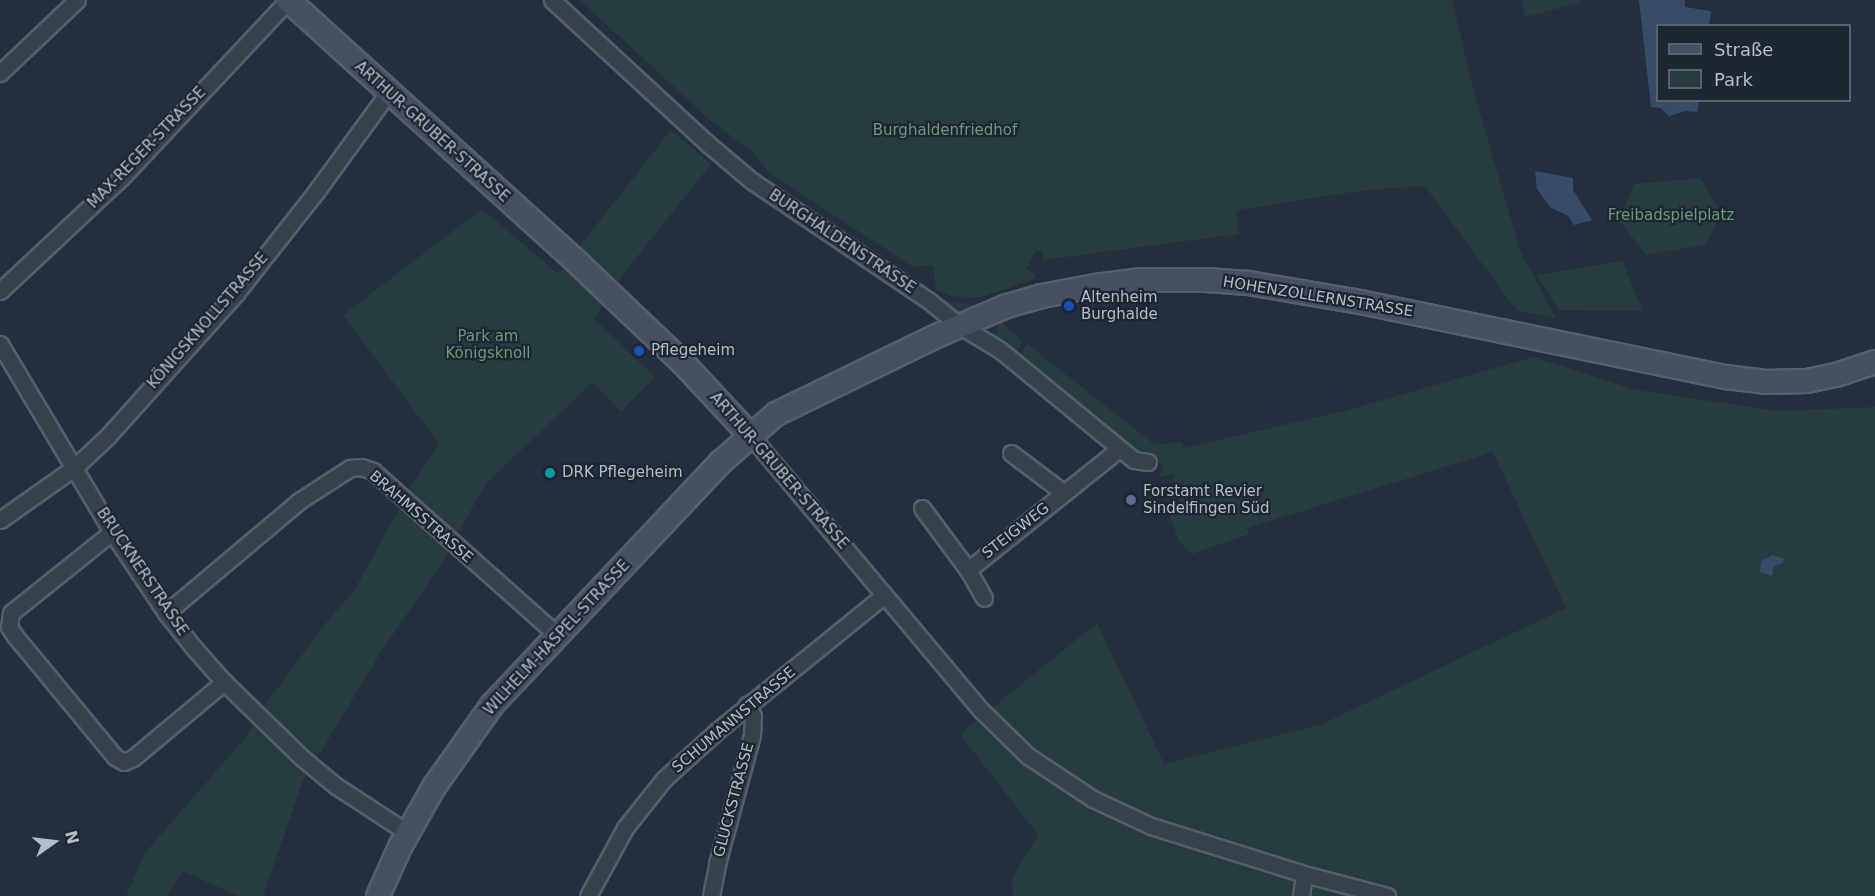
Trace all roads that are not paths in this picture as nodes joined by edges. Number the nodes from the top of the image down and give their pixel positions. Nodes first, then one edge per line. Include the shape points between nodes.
1 (77, 0) edge
2 (288, 0) edge
3 (552, 0) edge
4 (0, 73) edge
5 (388, 93) junction
6 (0, 291) edge
7 (959, 325) junction
8 (0, 344) edge
9 (1875, 362) edge
10 (750, 435) junction
11 (1119, 449) junction
12 (1011, 453) dead end
13 (1148, 462) dead end
14 (75, 467) junction
15 (1064, 493) junction
16 (922, 508) dead end
17 (0, 520) edge
18 (112, 532) junction
19 (968, 570) junction
20 (884, 595) junction
21 (984, 598) dead end
22 (166, 613) junction
23 (557, 635) junction
24 (224, 682) junction
25 (747, 705) junction
26 (408, 832) junction
27 (1304, 874) junction
28 (378, 896) edge
29 (588, 896) edge
30 (711, 896) edge
31 (1301, 896) edge
32 (1387, 896) edge

1 - 4 street
2 - 5 street, ARTHUR-GRUBER-STRASSE
2 - 6 street, MAX-REGER-STRASSE via 123,176
3 - 7 street, BURGHALDENSTRASSE via 752,181
5 - 10 street, ARTHUR-GRUBER-STRASSE via 587,271 683,363
5 - 14 street, KÖNIGSKNOLLSTRASSE via 237,292 108,436
7 - 9 street, HOHENZOLLERNSTRASSE via 1042,296 1095,286 1141,280 1206,279 1360,302 1764,382 1807,381
7 - 10 street, HOHENZOLLERNSTRASSE via 776,414
7 - 11 street, BURGHALDENSTRASSE via 1000,350
8 - 14 street, BRUCKNERSTRASSE
10 - 20 street, ARTHUR-GRUBER-STRASSE
10 - 23 street, WILHELM-HASPEL-STRASSE
11 - 13 street, BURGHALDENSTRASSE via 1134,460
11 - 15 street, STEIGWEG
12 - 15 street, STEIGWEG
14 - 17 street, KÖNIGSKNOLLSTRASSE
14 - 18 street, BRUCKNERSTRASSE
15 - 19 street, STEIGWEG
16 - 19 street, STEIGWEG
18 - 22 street, BRUCKNERSTRASSE
18 - 24 street via 12,613 9,627 15,636 115,757 124,762
19 - 21 street, STEIGWEG
20 - 25 street, SCHUMANNSTRASSE
20 - 27 street, ARTHUR-GRUBER-STRASSE via 982,711 1028,756 1062,780 1152,826
22 - 23 street, BRAHMSSTRASSE via 299,501 350,468 361,467 373,471
22 - 24 street, BRUCKNERSTRASSE
23 - 26 street, WILHELM-HASPEL-STRASSE via 492,705 434,787
24 - 26 street, BRUCKNERSTRASSE via 336,786
25 - 29 street, SCHUMANNSTRASSE via 648,798 625,828
25 - 30 street, GLUCKSTRASSE via 753,716 752,735
26 - 28 street, WILHELM-HASPEL-STRASSE
27 - 31 street
27 - 32 street, ARTHUR-GRUBER-STRASSE

